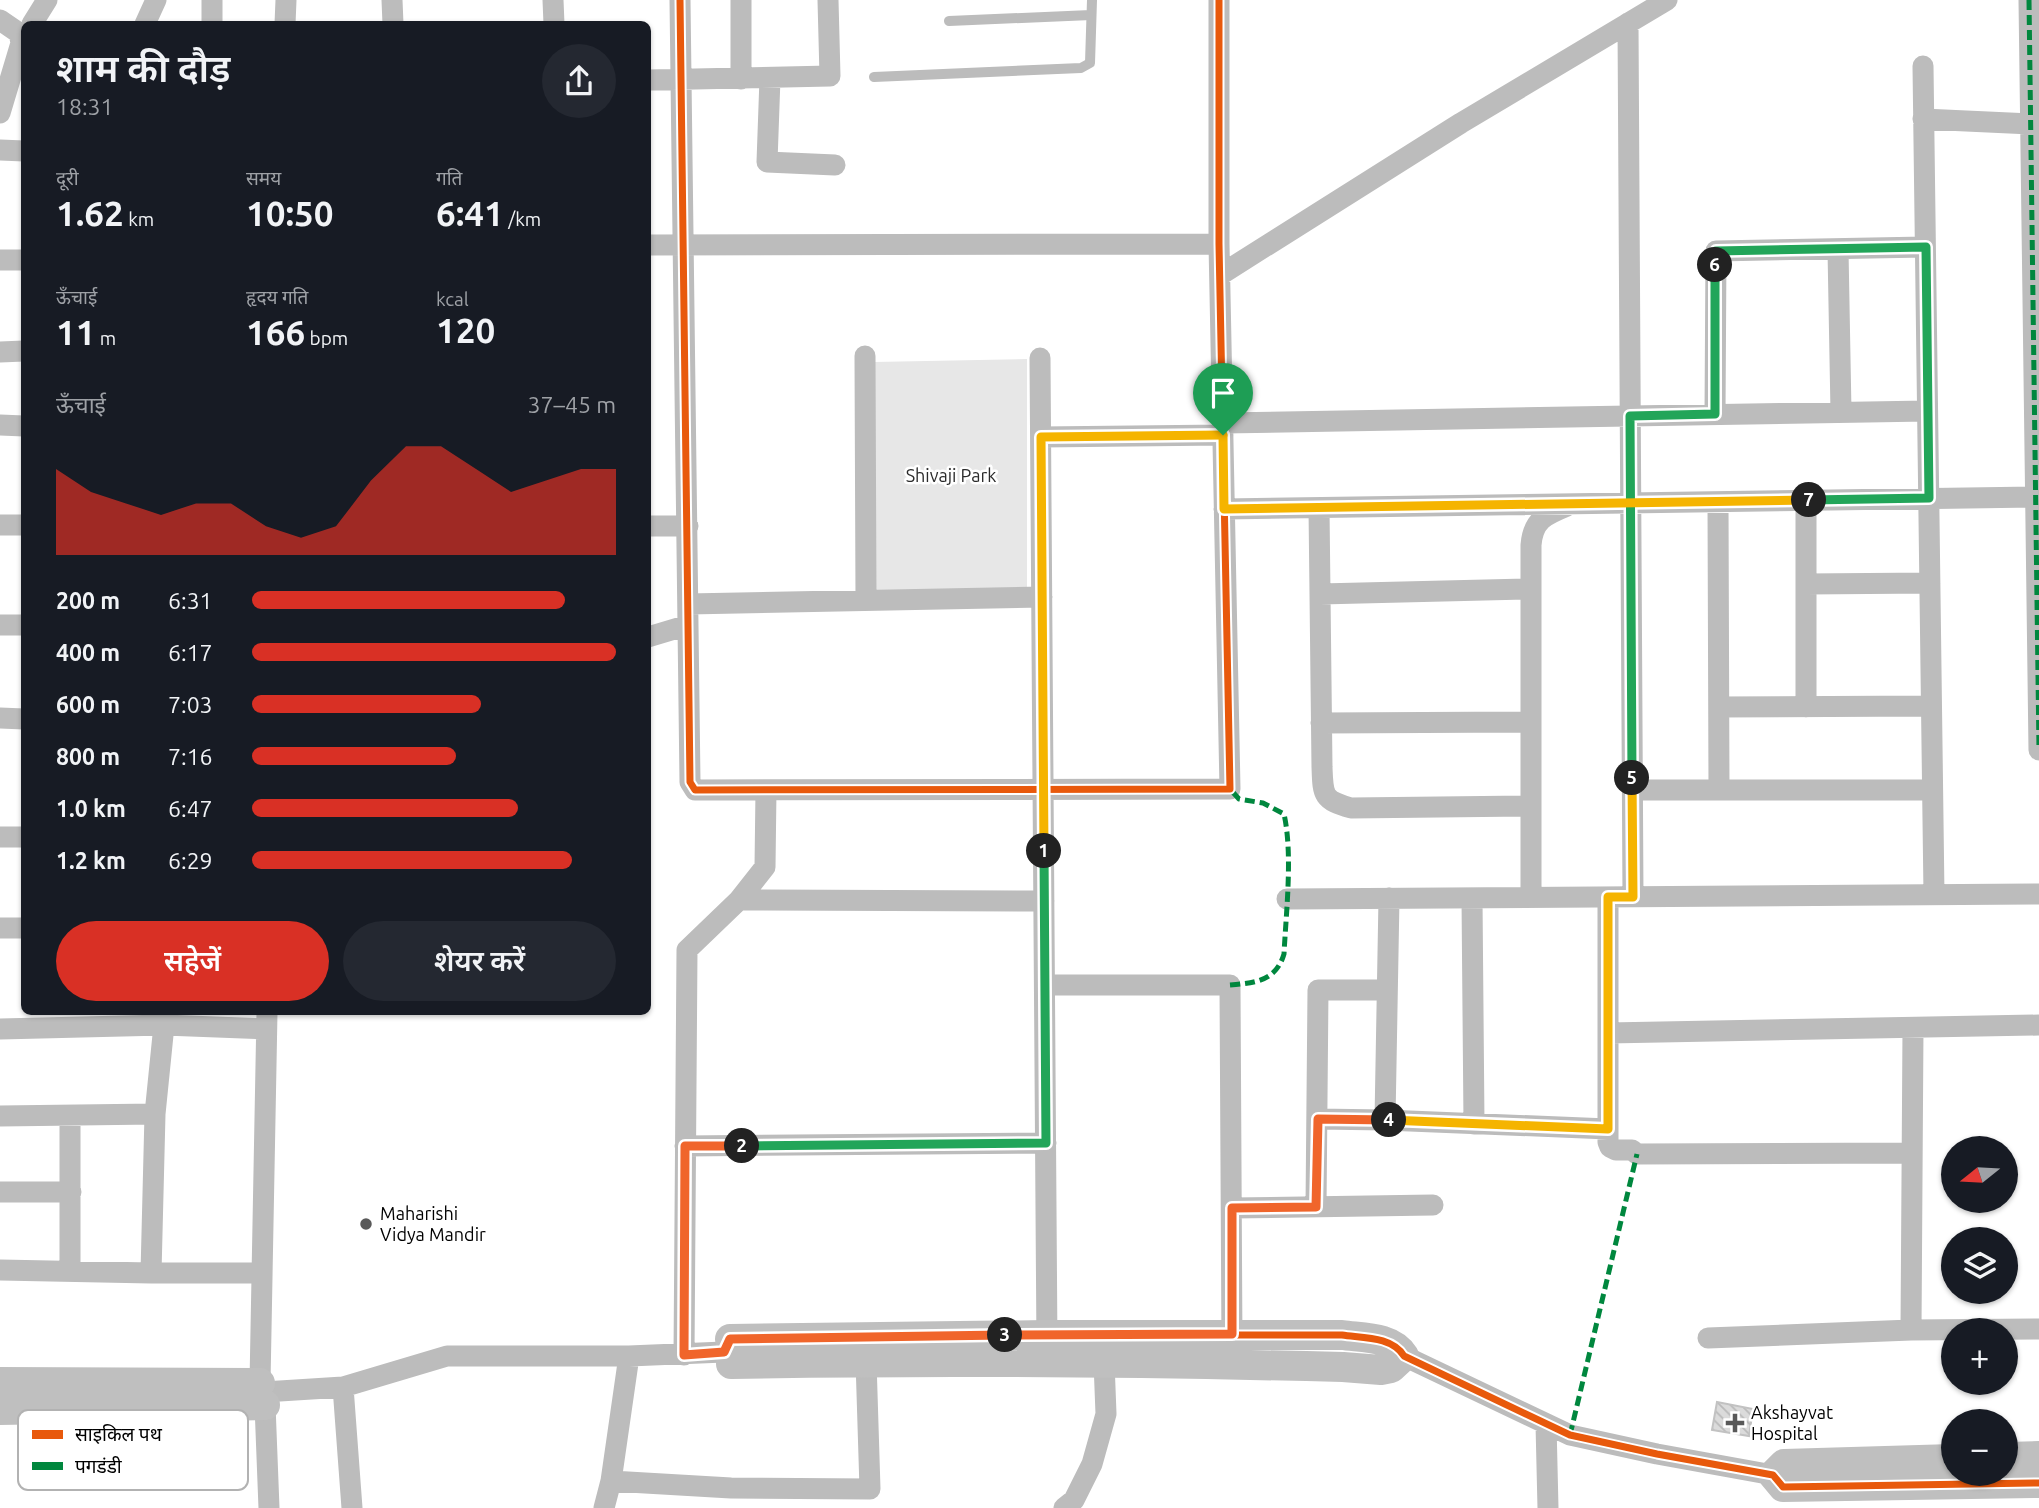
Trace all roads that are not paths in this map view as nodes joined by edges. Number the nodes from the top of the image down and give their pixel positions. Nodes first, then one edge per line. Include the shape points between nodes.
1 (47, 0) edge
2 (156, 0) edge
3 (212, 0) edge
4 (286, 0) edge
5 (392, 0) edge
6 (553, 0) edge
7 (680, 0) edge
8 (741, 0) edge
9 (828, 0) edge
10 (1092, 0) edge
11 (1219, 0) edge
12 (1667, 0) edge
13 (2029, 0) edge
14 (1091, 15) junction
15 (0, 20) edge
16 (34, 21) edge
17 (146, 21) edge
18 (212, 21) edge
19 (285, 21) edge
20 (393, 21) edge
21 (554, 21) edge
22 (949, 21) dead end
23 (1628, 23) junction
24 (21, 34) edge
25 (21, 50) edge
26 (1923, 66) dead end
27 (874, 77) dead end
28 (770, 78) junction
29 (741, 79) junction
30 (651, 80) edge
31 (681, 80) junction
32 (0, 113) edge
33 (1923, 119) junction
34 (2031, 124) junction
35 (0, 150) edge
36 (21, 150) edge
37 (835, 165) dead end
38 (1219, 244) junction
39 (651, 245) edge
40 (683, 245) junction
41 (1926, 247) junction
42 (1838, 250) junction
43 (0, 260) edge
44 (21, 260) edge
45 (1220, 275) junction
46 (21, 351) edge
47 (0, 352) edge
48 (865, 356) dead end
49 (1040, 358) dead end
50 (1927, 411) junction
51 (1840, 412) junction
52 (1715, 414) junction
53 (1630, 416) junction
54 (0, 425) edge
55 (21, 426) edge
56 (1223, 429) junction
57 (1041, 437) junction
58 (2037, 497) edge
59 (1929, 498) junction
60 (1806, 500) junction
61 (1718, 502) junction
62 (1631, 503) junction
63 (1572, 504) junction
64 (1319, 508) junction
65 (1224, 509) junction
66 (0, 525) edge
67 (21, 525) edge
68 (651, 526) edge
69 (688, 526) junction
70 (1930, 583) junction
71 (1806, 584) junction
72 (1530, 589) junction
73 (1320, 594) junction
74 (1042, 597) junction
75 (866, 600) junction
76 (688, 614) junction
77 (0, 625) edge
78 (21, 625) edge
79 (651, 635) edge
80 (1931, 706) junction
81 (1719, 707) junction
82 (1806, 707) junction
83 (0, 718) edge
84 (21, 719) edge
85 (1530, 722) junction
86 (1321, 723) junction
87 (2039, 750) edge
88 (766, 790) junction
89 (1043, 790) junction
90 (1633, 790) junction
91 (1719, 790) junction
92 (1933, 790) junction
93 (1530, 806) junction
94 (0, 836) edge
95 (21, 837) edge
96 (2039, 894) edge
97 (1934, 895) junction
98 (1531, 897) junction
99 (1608, 897) junction
100 (1633, 897) junction
101 (1389, 898) junction
102 (1472, 898) junction
103 (1287, 899) dead end
104 (739, 900) junction
105 (1044, 901) junction
106 (0, 928) edge
107 (21, 928) edge
108 (1045, 985) junction
109 (1387, 990) junction
110 (164, 1018) edge
111 (267, 1020) edge
112 (2039, 1025) edge
113 (1913, 1028) junction
114 (0, 1029) edge
115 (1608, 1033) junction
116 (155, 1114) junction
117 (0, 1116) edge
118 (70, 1116) junction
119 (1318, 1119) junction
120 (1385, 1120) junction
121 (1474, 1124) junction
122 (1608, 1129) junction
123 (1046, 1143) junction
124 (685, 1146) junction
125 (1912, 1153) junction
126 (0, 1192) edge
127 (71, 1192) junction
128 (1433, 1205) dead end
129 (1316, 1207) junction
130 (1232, 1208) junction
131 (0, 1270) edge
132 (70, 1271) junction
133 (151, 1273) junction
134 (261, 1273) junction
135 (2039, 1329) edge
136 (1912, 1330) junction
137 (1232, 1334) junction
138 (1708, 1338) dead end
139 (1047, 1348) junction
140 (728, 1352) junction
141 (684, 1355) junction
142 (629, 1356) junction
143 (1404, 1356) junction
144 (866, 1361) junction
145 (1104, 1362) junction
146 (1232, 1364) junction
147 (0, 1382) edge
148 (343, 1387) junction
149 (263, 1394) junction
150 (0, 1410) edge
151 (1546, 1423) junction
152 (2039, 1456) edge
153 (2018, 1457) edge
154 (1941, 1459) edge
155 (1773, 1475) junction
156 (611, 1480) junction
157 (2039, 1483) edge
158 (731, 1498) edge
159 (269, 1508) edge
160 (352, 1508) edge
161 (604, 1508) edge
162 (1065, 1508) edge
163 (1548, 1508) edge

1 - 16 street
2 - 17 street
3 - 18 street
4 - 19 street
5 - 20 street
6 - 21 street
7 - 31 street
8 - 29 street
9 - 28 street via 830,76
10 - 14 lane
11 - 38 street
12 - 23 street
13 - 34 street
14 - 22 lane
14 - 27 lane via 1090,63 1081,68
15 - 24 street
23 - 45 street via 1461,122
23 - 53 street
25 - 32 street
26 - 33 street
28 - 29 street
28 - 37 street via 767,162
29 - 31 street
30 - 31 street
31 - 40 street
33 - 34 street
33 - 41 street
34 - 58 street
35 - 36 street
38 - 40 street
38 - 45 street
39 - 40 street
40 - 69 street
41 - 42 street
41 - 50 street
42 - 51 street
42 - 52 street via 1716,251
43 - 44 street
45 - 56 street
46 - 47 street
48 - 75 street
49 - 57 street
50 - 51 street
50 - 59 street
51 - 52 street
52 - 53 street
53 - 56 street
53 - 62 street
54 - 55 street
56 - 57 street
56 - 65 street
57 - 74 street
58 - 59 street
58 - 87 street
59 - 60 street
59 - 70 street
60 - 61 street
60 - 71 street
61 - 62 street
61 - 81 street
62 - 63 street
62 - 90 street
63 - 64 street
63 - 72 street via 1547,514 1534,527
64 - 65 street
64 - 73 street
65 - 89 street via 1230,789
66 - 67 street
68 - 69 street
69 - 76 street
70 - 71 street
70 - 80 street
71 - 82 street
72 - 73 street
72 - 85 street
73 - 86 street
74 - 75 street
74 - 89 street
75 - 76 street
76 - 79 street
76 - 88 street via 690,782 695,790
77 - 78 street
80 - 82 street
80 - 92 street
81 - 82 street
81 - 91 street
83 - 84 street
85 - 86 street
85 - 93 street
86 - 93 street via 1323,789 1333,803 1351,808
88 - 89 street
88 - 104 street via 765,867
89 - 105 street
90 - 91 street
90 - 100 street
91 - 92 street
92 - 97 street
93 - 98 street
94 - 95 street
96 - 97 street
97 - 100 street
98 - 99 street
98 - 102 street
99 - 100 street
99 - 115 street
101 - 102 street
101 - 103 street
101 - 109 street
102 - 121 street
104 - 105 street
104 - 124 street via 687,950
105 - 108 street
106 - 107 street
108 - 123 street
108 - 130 street via 1230,985
109 - 119 street via 1318,990
109 - 120 street
110 - 111 street
110 - 114 street
110 - 116 street
111 - 134 street
112 - 113 street
113 - 115 street
113 - 125 street
115 - 122 street
116 - 118 street
116 - 133 street
117 - 118 street
118 - 127 street
119 - 120 street
119 - 129 street
120 - 121 street
121 - 122 street
122 - 125 street via 1610,1147 1637,1154
123 - 124 street
123 - 139 street
124 - 141 street
125 - 136 street
126 - 127 street
127 - 132 street
128 - 129 street
129 - 130 street
130 - 137 street
131 - 132 street
132 - 133 street
133 - 134 street
134 - 149 street
135 - 136 street
136 - 138 street
137 - 139 street
137 - 143 street via 1355,1336 1382,1340 1399,1347
137 - 146 street
139 - 140 street
139 - 144 street
139 - 145 street
140 - 141 street
140 - 144 street
141 - 142 street
142 - 148 street via 447,1356
142 - 156 street
143 - 146 street via 1381,1370
143 - 151 street
144 - 158 street via 870,1489
145 - 146 street
145 - 162 street via 1106,1414 1092,1464
147 - 149 street
148 - 149 street
148 - 160 street
149 - 150 street
149 - 159 street
151 - 155 street via 1570,1434 1632,1449
151 - 163 street
152 - 153 street
154 - 155 street via 1784,1464
155 - 157 street via 1783,1487
156 - 158 street
156 - 161 street

